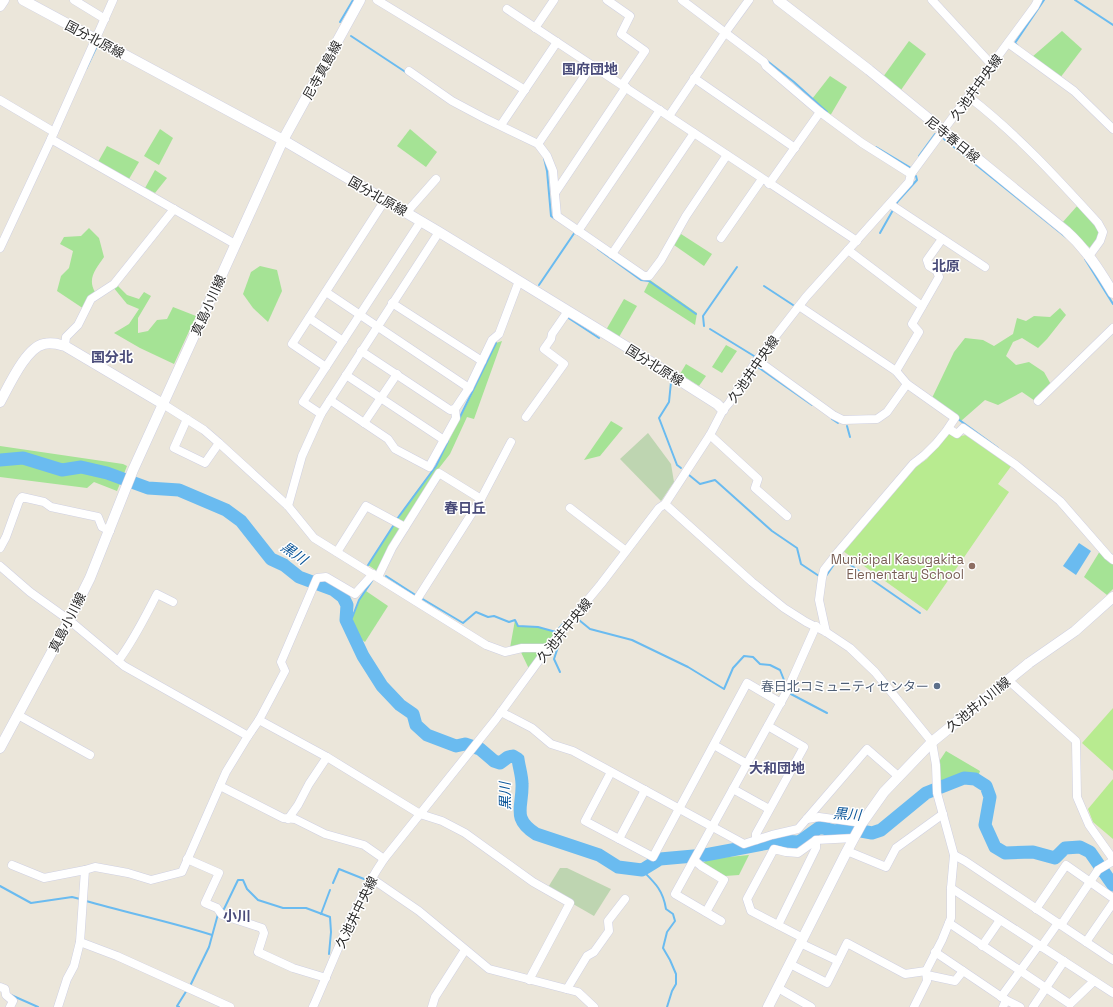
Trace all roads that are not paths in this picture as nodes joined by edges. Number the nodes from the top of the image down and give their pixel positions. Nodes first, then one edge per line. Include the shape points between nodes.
1 (4, 0) edge
2 (23, 0) edge
3 (74, 0) edge
4 (113, 0) edge
5 (360, 0) edge
6 (378, 0) edge
7 (554, 0) edge
8 (607, 0) edge
9 (682, 0) edge
10 (749, 0) edge
11 (778, 0) edge
12 (932, 0) edge
13 (1038, 0) edge
14 (0, 6) edge
15 (507, 9) dead end
16 (105, 19) junction
17 (535, 28) junction
18 (727, 30) junction
19 (96, 39) junction
20 (557, 42) junction
21 (1008, 43) junction
22 (592, 65) junction
23 (992, 65) junction
24 (409, 71) dead end
25 (694, 78) junction
26 (624, 86) junction
27 (525, 90) junction
28 (969, 97) junction
29 (0, 100) edge
30 (660, 110) junction
31 (820, 112) junction
32 (669, 116) junction
33 (501, 125) junction
34 (1113, 129) edge
35 (944, 131) junction
36 (694, 132) junction
37 (54, 138) junction
38 (283, 140) junction
39 (538, 144) junction
40 (795, 148) junction
41 (727, 155) junction
42 (911, 174) junction
43 (436, 179) dead end
44 (766, 181) junction
45 (555, 193) junction
46 (385, 200) junction
47 (893, 206) junction
48 (174, 209) junction
49 (406, 213) junction
50 (421, 221) junction
51 (578, 231) junction
52 (439, 232) junction
53 (720, 238) dead end
54 (942, 239) junction
55 (857, 241) junction
56 (235, 244) junction
57 (0, 248) edge
58 (848, 250) junction
59 (612, 254) junction
60 (1088, 256) junction
61 (985, 268) dead end
62 (519, 281) junction
63 (326, 292) junction
64 (1113, 293) edge
65 (392, 303) junction
66 (799, 306) junction
67 (922, 306) junction
68 (568, 311) junction
69 (360, 314) junction
70 (309, 318) junction
71 (377, 326) junction
72 (1113, 328) edge
73 (343, 341) junction
74 (65, 346) junction
75 (361, 351) junction
76 (482, 360) junction
77 (757, 360) junction
78 (326, 367) junction
79 (896, 371) junction
80 (397, 374) junction
81 (346, 375) junction
82 (907, 384) junction
83 (469, 388) junction
84 (381, 398) junction
85 (330, 400) junction
86 (1038, 401) dead end
87 (0, 402) edge
88 (163, 404) junction
89 (456, 409) junction
90 (723, 410) junction
91 (321, 414) junction
92 (526, 417) dead end
93 (187, 419) junction
94 (364, 423) junction
95 (949, 429) junction
96 (710, 434) junction
97 (444, 440) junction
98 (511, 442) dead end
99 (219, 443) junction
100 (481, 499) junction
101 (665, 504) junction
102 (288, 506) junction
103 (570, 508) dead end
104 (787, 516) dead end
105 (405, 527) junction
106 (110, 531) junction
107 (0, 548) edge
108 (626, 551) junction
109 (337, 552) junction
110 (1113, 560) edge
111 (0, 566) edge
112 (376, 575) junction
113 (1113, 597) edge
114 (416, 601) junction
115 (173, 602) dead end
116 (69, 620) junction
117 (816, 626) junction
118 (826, 632) junction
119 (548, 648) junction
120 (118, 661) junction
121 (1008, 680) junction
122 (781, 703) junction
123 (501, 712) junction
124 (18, 715) junction
125 (259, 720) junction
126 (768, 726) junction
127 (248, 736) junction
128 (932, 742) junction
129 (714, 744) junction
130 (0, 748) edge
131 (90, 755) dead end
132 (327, 757) junction
133 (747, 764) junction
134 (611, 772) junction
135 (898, 776) junction
136 (220, 786) junction
137 (645, 790) junction
138 (733, 790) junction
139 (679, 808) junction
140 (769, 809) junction
141 (420, 814) junction
142 (943, 814) junction
143 (807, 818) junction
144 (288, 819) junction
145 (712, 826) junction
146 (858, 831) junction
147 (619, 839) junction
148 (756, 840) junction
149 (816, 840) junction
150 (847, 851) junction
151 (954, 855) junction
152 (384, 859) junction
153 (187, 860) junction
154 (1113, 860) edge
155 (694, 862) junction
156 (12, 864) dead end
157 (85, 870) junction
158 (371, 878) junction
159 (1091, 882) junction
160 (951, 888) junction
161 (1113, 898) edge
162 (625, 899) dead end
163 (1113, 903) edge
164 (1036, 908) junction
165 (706, 912) junction
166 (1000, 920) junction
167 (720, 921) dead end
168 (949, 923) junction
169 (1060, 924) junction
170 (778, 925) junction
171 (802, 940) junction
172 (80, 942) junction
173 (1086, 942) junction
174 (982, 946) junction
175 (1040, 946) junction
176 (465, 950) junction
177 (935, 952) junction
178 (1113, 960) edge
179 (838, 961) junction
180 (1064, 961) junction
181 (790, 964) junction
182 (962, 971) junction
183 (1020, 971) junction
184 (926, 973) junction
185 (326, 978) junction
186 (528, 980) junction
187 (1094, 981) junction
188 (778, 988) junction
189 (1046, 988) junction
190 (568, 989) junction
191 (4, 990) edge
192 (1113, 992) edge
193 (1003, 1002) edge
194 (10, 1007) edge
195 (58, 1007) edge
196 (230, 1007) edge
197 (313, 1007) edge
198 (432, 1007) edge
199 (594, 1007) edge
200 (768, 1007) edge
201 (811, 1007) edge
202 (914, 1007) edge
203 (1020, 1007) edge
204 (1033, 1007) edge

1 - 14 street
2 - 19 street, 国分北原線
3 - 16 street
4 - 16 street
5 - 38 street, 尼寺真島線
6 - 27 street
7 - 17 street
8 - 26 street via 630,16 621,34 645,51
9 - 18 street
10 - 18 street
11 - 35 street, 尼寺春日線 via 870,70
12 - 23 street
13 - 21 street, 久池井中央線
15 - 17 street
16 - 19 street
17 - 20 street
18 - 25 street
18 - 31 street
19 - 37 street
19 - 38 street, 国分北原線
20 - 22 street
20 - 27 street
21 - 23 street, 久池井中央線
21 - 34 street via 1074,91
22 - 26 street
22 - 39 street
23 - 28 street, 久池井中央線
24 - 33 street via 452,101
25 - 32 street
25 - 40 street
26 - 30 street
26 - 45 street
27 - 33 street
28 - 35 street, 久池井中央線
28 - 60 street via 1051,171 1098,223 1103,232 1100,241
29 - 37 street
30 - 32 street
30 - 51 street
31 - 40 street
31 - 42 street
32 - 36 street
33 - 39 street
35 - 42 street, 久池井中央線
35 - 60 street, 尼寺春日線 via 1080,244
36 - 41 street
36 - 59 street
37 - 48 street
37 - 57 street
38 - 46 street, 国分北原線
38 - 56 street, 真島小川線
39 - 45 street via 547,156 553,171
40 - 44 street
41 - 44 street
41 - 59 street via 649,276 644,276
42 - 47 street, 久池井中央線 via 909,182
43 - 49 street
44 - 53 street
44 - 55 street
45 - 51 street via 557,216
46 - 49 street, 国分北原線
46 - 63 street
47 - 54 street
47 - 55 street, 久池井中央線
48 - 56 street
48 - 74 street via 114,284 91,299 78,325 66,337
49 - 50 street, 国分北原線
50 - 52 street, 国分北原線
50 - 69 street
51 - 59 street
52 - 62 street, 国分北原線
52 - 65 street
54 - 61 street
54 - 67 street via 927,260 939,277
55 - 58 street, 久池井中央線
56 - 88 street, 真島小川線
58 - 66 street, 久池井中央線
58 - 67 street
60 - 64 street, 尼寺春日線
62 - 68 street, 国分北原線
62 - 76 street via 499,334 492,340
63 - 69 street
63 - 70 street
65 - 71 street
65 - 76 street
66 - 77 street, 久池井中央線
66 - 79 street
67 - 79 street via 912,324 919,332
68 - 90 street, 国分北原線
68 - 92 street via 544,349 564,364
69 - 71 street
69 - 73 street
70 - 73 street
70 - 78 street via 292,344
71 - 75 street
71 - 83 street
72 - 86 street
73 - 78 street
74 - 87 street via 56,343 43,344 32,350
74 - 88 street
75 - 80 street
75 - 81 street
76 - 83 street
77 - 82 street via 843,420 877,419 887,412
77 - 90 street, 久池井中央線
78 - 91 street via 303,402
79 - 82 street
80 - 84 street
80 - 89 street via 450,410
81 - 84 street
81 - 85 street
82 - 95 street via 955,418
83 - 89 street
84 - 94 street
84 - 97 street
85 - 91 street
85 - 94 street
88 - 93 street
88 - 106 street, 真島小川線 via 133,470
89 - 97 street via 456,418
90 - 96 street, 久池井中央線
91 - 102 street via 302,456
93 - 99 street
93 - 99 street via 174,448 205,463
94 - 97 street via 388,438 395,449 429,467
95 - 110 street via 957,434 963,428 1016,465 1060,501
95 - 118 street via 909,470 824,570 819,600
96 - 101 street, 久池井中央線
96 - 104 street via 758,479 755,488
98 - 100 street
99 - 102 street
100 - 105 street via 439,473
100 - 114 street
101 - 108 street, 久池井中央線 via 659,508
101 - 117 street via 784,608
102 - 109 street via 314,538
103 - 108 street
105 - 109 street via 366,506
105 - 112 street
106 - 107 street via 102,527 98,517 51,507 44,502 22,497
106 - 116 street, 真島小川線
108 - 119 street, 久池井中央線
109 - 112 street
111 - 116 street
112 - 114 street
112 - 125 street via 355,594 326,577 317,578 281,662 285,671
113 - 121 street, 久池井小川線 via 1075,631
114 - 119 street via 486,645 505,652 522,648
115 - 120 street via 157,594 138,632
116 - 120 street
116 - 124 street, 真島小川線
117 - 118 street
117 - 122 street
118 - 128 street via 850,648 876,672
119 - 123 street, 久池井中央線
120 - 127 street
121 - 128 street, 久池井小川線
121 - 154 street via 1076,742 1077,797 1089,825
122 - 126 street
122 - 129 street via 747,683
123 - 134 street via 532,728 551,744 573,751
123 - 141 street, 久池井中央線
124 - 130 street, 真島小川線
124 - 131 street
125 - 127 street
125 - 132 street
126 - 133 street
126 - 140 street via 804,747
127 - 136 street
128 - 135 street, 久池井小川線
128 - 142 street via 937,789
129 - 133 street
129 - 139 street
132 - 141 street
132 - 144 street
133 - 138 street
134 - 137 street
134 - 147 street via 585,821
135 - 143 street via 867,749
135 - 146 street, 久池井小川線
136 - 144 street
136 - 153 street
137 - 139 street
137 - 147 street
138 - 140 street
138 - 145 street
139 - 145 street
139 - 147 street via 653,857
140 - 148 street via 756,834
141 - 152 street, 久池井中央線
141 - 186 street via 442,821 464,833 533,882 570,903
142 - 150 street via 896,848 886,867
142 - 151 street
143 - 146 street via 819,817
143 - 148 street via 798,829
144 - 152 street via 295,819 325,834 364,845
145 - 148 street via 744,844
145 - 155 street
146 - 149 street
146 - 150 street, 久池井小川線
149 - 170 street via 816,848
149 - 170 street via 798,853 774,849 747,899 751,911
150 - 171 street, 久池井小川線
151 - 160 street
151 - 164 street
152 - 158 street, 久池井中央線
153 - 157 street via 182,872 151,880 95,867
153 - 185 street via 219,873 206,903 217,908 222,915 262,928 264,933 258,952 293,968
154 - 159 street via 1102,867
155 - 165 street via 724,880
155 - 165 street via 675,894
156 - 157 street via 44,878
157 - 172 street
158 - 176 street via 419,911
158 - 185 street, 久池井中央線
159 - 161 street
159 - 164 street via 1066,865
159 - 169 street
160 - 166 street
160 - 168 street
162 - 190 street via 608,921 609,931 594,952 587,956
163 - 173 street
164 - 169 street
165 - 167 street
166 - 174 street
166 - 175 street
168 - 174 street
168 - 177 street
169 - 173 street
169 - 175 street
170 - 171 street
171 - 179 street
171 - 181 street, 久池井小川線
172 - 195 street via 74,966
172 - 196 street
173 - 178 street
174 - 183 street
175 - 180 street
175 - 183 street
176 - 186 street via 489,969
176 - 198 street via 435,996
177 - 182 street
177 - 184 street
179 - 181 street via 827,983
179 - 184 street via 847,943 905,974
180 - 187 street
180 - 189 street
181 - 188 street, 久池井小川線
182 - 184 street via 955,981
182 - 193 street
183 - 189 street
183 - 193 street
184 - 202 street via 927,981
185 - 197 street, 久池井中央線
186 - 190 street
187 - 189 street via 1070,1004
187 - 192 street
188 - 200 street, 久池井小川線
188 - 201 street
189 - 204 street
190 - 199 street via 578,992
191 - 194 street via 13,1001
193 - 203 street

